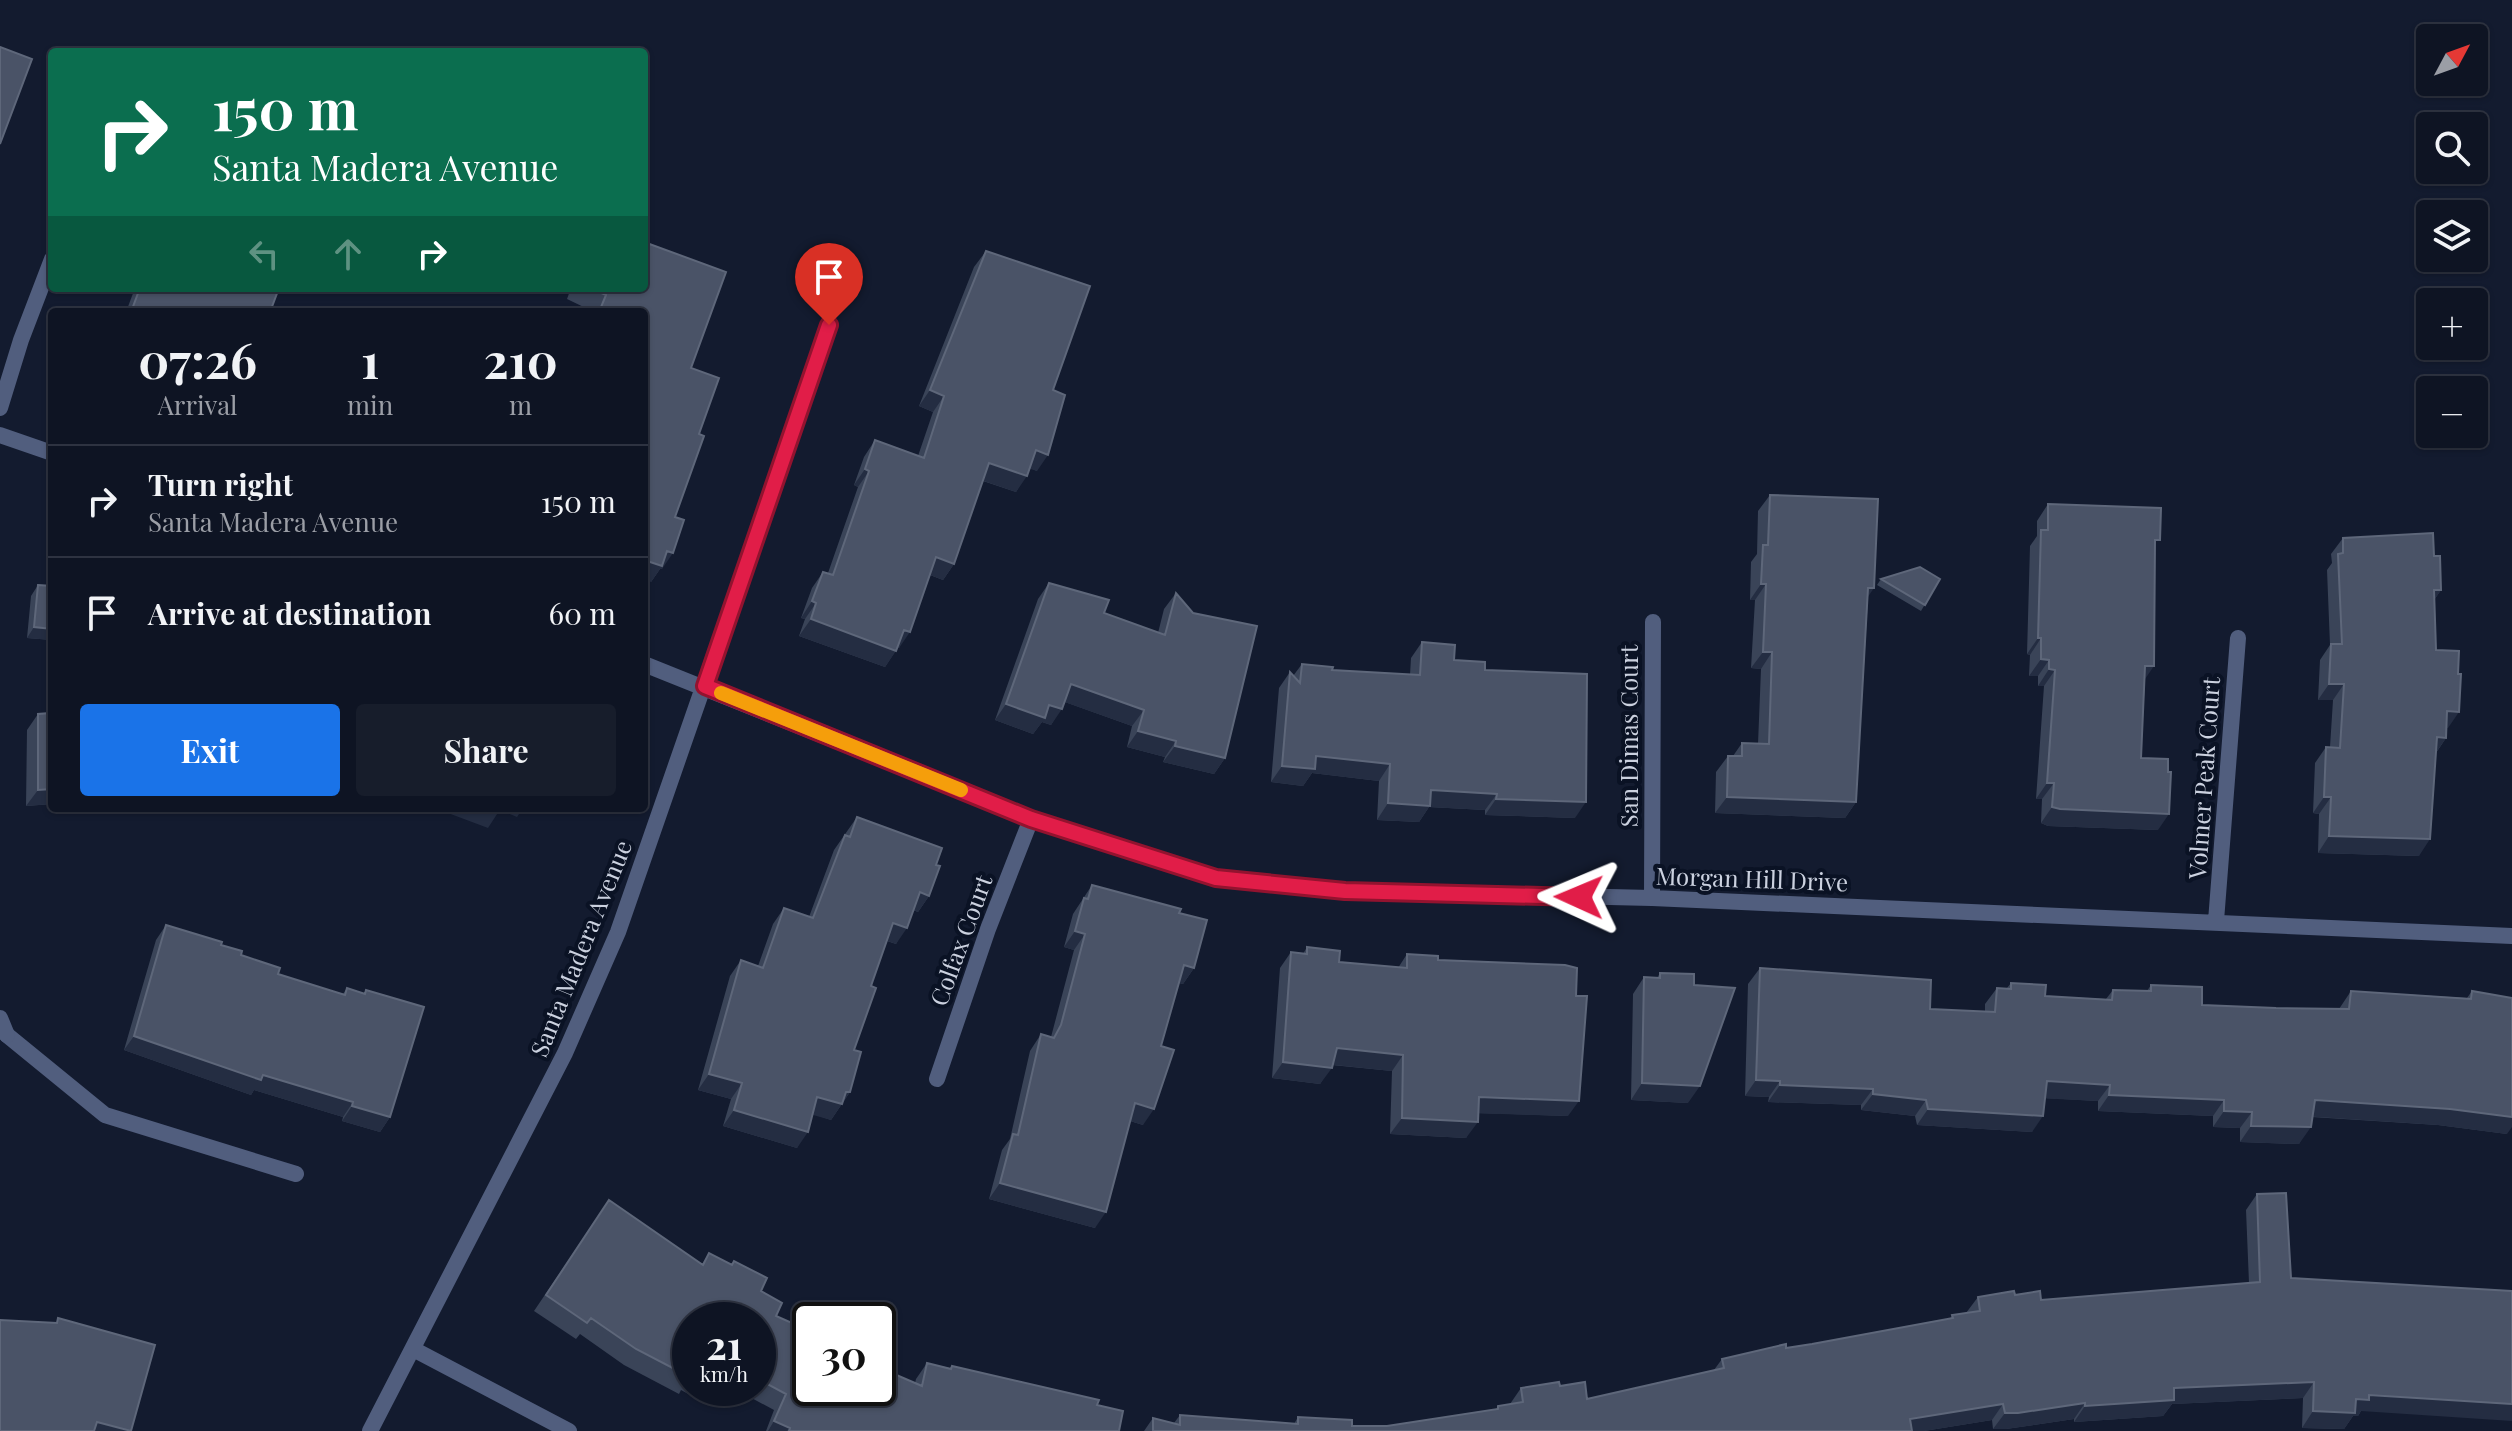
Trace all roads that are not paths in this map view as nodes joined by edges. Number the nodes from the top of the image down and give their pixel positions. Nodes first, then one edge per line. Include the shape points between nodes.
1 (48, 269) edge
2 (829, 325) dead end
3 (0, 408) edge
4 (0, 435) edge
5 (48, 452) edge
6 (1653, 622) dead end
7 (2238, 638) dead end
8 (648, 665) edge
9 (705, 686) junction
10 (1031, 819) junction
11 (1652, 898) junction
12 (2216, 921) junction
13 (2512, 936) edge
14 (0, 1018) edge
15 (937, 1079) dead end
16 (296, 1174) dead end
17 (413, 1349) junction
18 (370, 1431) edge
19 (569, 1431) edge

1 - 3 street
2 - 9 street, Santa Madera Avenue
4 - 5 street
6 - 11 street, San Dimas Court
7 - 12 street, Volmer Peak Court
8 - 9 street, Morgan Hill Drive
9 - 10 street, Morgan Hill Drive
9 - 17 street, Santa Madera Avenue via 618,932 571,1040
10 - 11 street, Morgan Hill Drive via 1216,878 1345,891
10 - 15 street, Colfax Court
11 - 12 street, Morgan Hill Drive
12 - 13 street, Morgan Hill Drive
14 - 16 street via 7,1035 105,1115
17 - 18 street, Santa Madera Avenue
17 - 19 street

